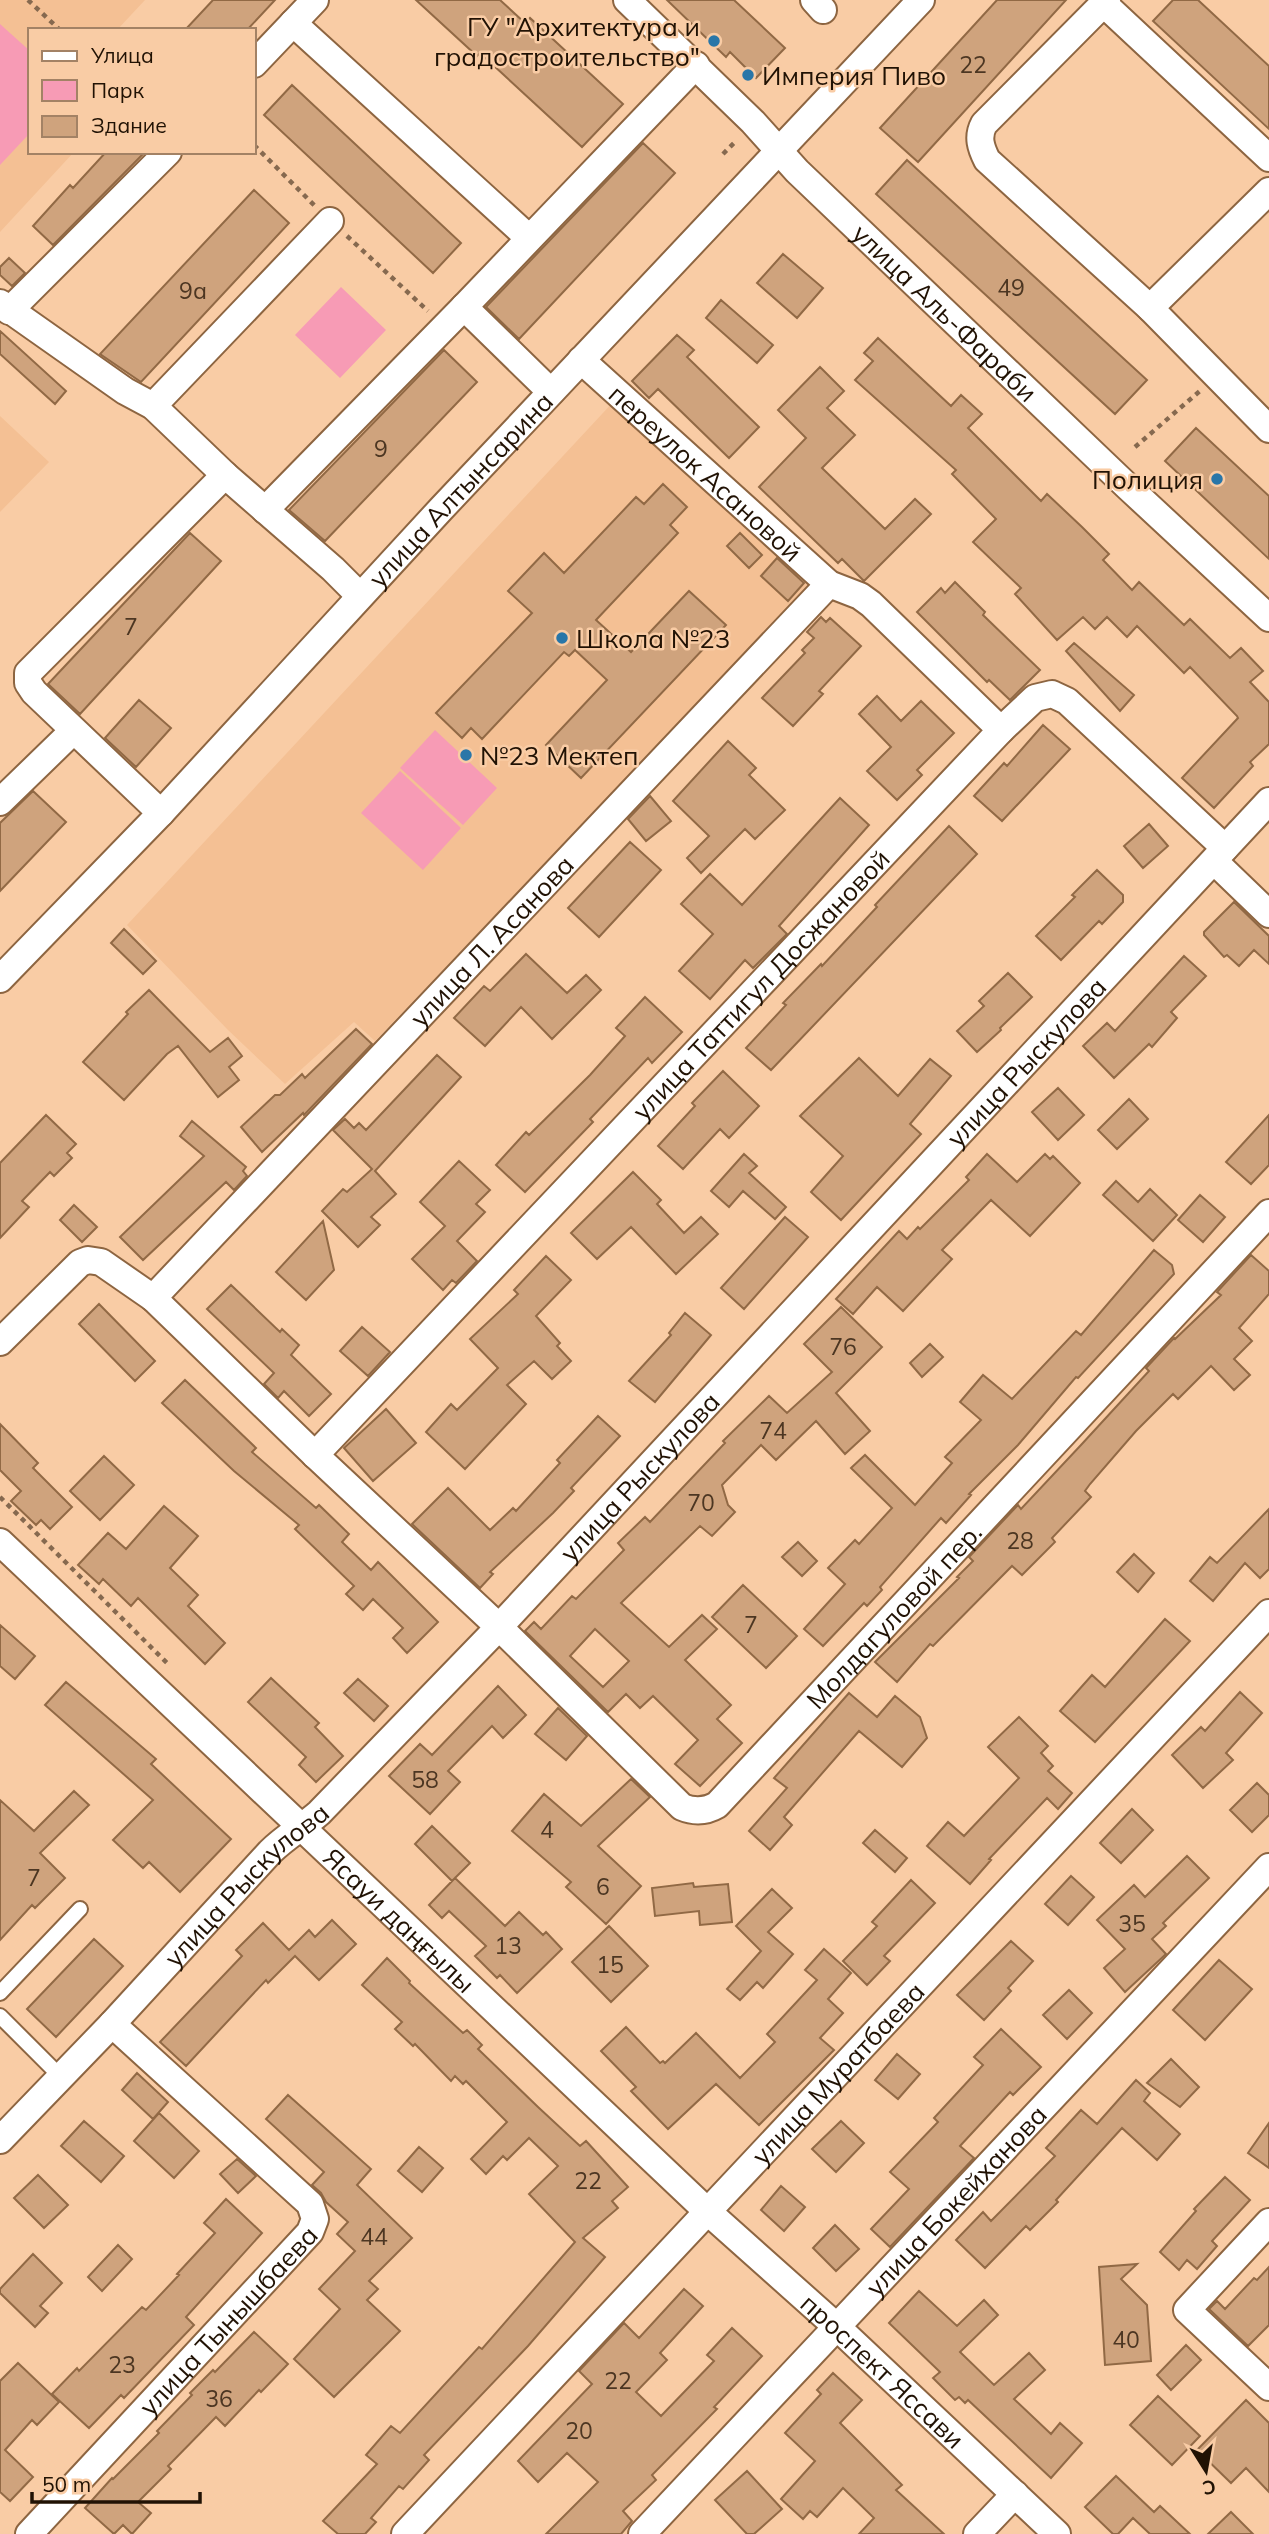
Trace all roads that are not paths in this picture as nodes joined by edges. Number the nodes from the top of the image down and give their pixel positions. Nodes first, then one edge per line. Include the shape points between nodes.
1 (315, 0) edge
2 (627, 0) edge
3 (921, 0) edge
4 (1105, 2) edge
5 (293, 23) junction
6 (256, 62) edge
7 (696, 65) junction
8 (779, 150) junction
9 (166, 154) edge
10 (1269, 158) edge
11 (1269, 191) edge
12 (330, 221) dead end
13 (528, 238) junction
14 (5, 307) edge
15 (464, 307) junction
16 (1150, 308) junction
17 (581, 360) junction
18 (551, 392) junction
19 (153, 406) junction
20 (1269, 429) edge
21 (225, 475) junction
22 (265, 510) junction
23 (830, 584) junction
24 (360, 596) junction
25 (1269, 618) edge
26 (1001, 730) junction
27 (73, 731) junction
28 (1269, 801) edge
29 (0, 802) edge
30 (161, 813) junction
31 (1220, 854) junction
32 (1269, 914) edge
33 (0, 979) edge
34 (1269, 1213) edge
35 (153, 1298) junction
36 (0, 1342) edge
37 (315, 1455) junction
38 (0, 1542) edge
39 (1269, 1613) edge
40 (499, 1627) junction
41 (303, 1827) junction
42 (1269, 1867) edge
43 (80, 1909) dead end
44 (0, 1993) edge
45 (0, 2016) edge
46 (112, 2024) junction
47 (61, 2077) junction
48 (0, 2140) edge
49 (707, 2211) junction
50 (1269, 2222) edge
51 (837, 2327) junction
52 (1269, 2387) edge
53 (1015, 2494) junction
54 (29, 2534) edge
55 (405, 2534) edge
56 (642, 2534) edge
57 (977, 2534) edge
58 (1057, 2534) edge

1 - 5 street
2 - 7 street, улица Аль-Фараби
3 - 8 street, улица Алтынсарина
4 - 10 street
4 - 16 street via 984,124 981,143 987,160
5 - 6 street
5 - 13 street
7 - 8 street, улица Аль-Фараби
7 - 13 street
8 - 17 street, улица Алтынсарина
8 - 25 street, улица Аль-Фараби via 887,258
9 - 14 street
11 - 16 street
12 - 19 street
13 - 15 street
14 - 19 street
15 - 18 street
15 - 22 street
16 - 20 street
17 - 18 street, улица Алтынсарина
17 - 23 street, переулок Асановой
18 - 24 street, улица Алтынсарина
19 - 21 street
21 - 22 street
21 - 27 street via 28,673 34,692
22 - 24 street
23 - 26 street, переулок Асановой via 871,604
23 - 35 street, улица Л. Асанова
24 - 30 street, улица Алтынсарина
26 - 31 street, улица Таттигул Досжановой via 1035,698 1052,694 1067,701
26 - 37 street, улица Таттигул Досжановой
27 - 29 street
27 - 30 street
28 - 31 street, улица Рыскулова
30 - 33 street, улица Алтынсарина
31 - 32 street
31 - 40 street, улица Рыскулова
34 - 40 street, Молдагуловой пер. via 712,1808 692,1811 682,1807
35 - 36 street via 107,1265 88,1260 72,1269
35 - 37 street
37 - 40 street
38 - 41 street, Ясауи даңғылы
39 - 49 street, улица Муратбаева
40 - 41 street, улица Рыскулова
41 - 46 street, улица Рыскулова via 270,1852
41 - 49 street, Ясауи даңғылы
42 - 51 street, улица Бокейханова
43 - 44 lane
45 - 47 lane
46 - 47 street, улица Рыскулова
46 - 54 street, улица Тынышбаева via 310,2204 315,2219 310,2232
47 - 48 street, улица Рыскулова
49 - 51 street, проспект Яссави
49 - 55 street, улица Муратбаева
50 - 52 street via 1187,2310
51 - 53 street, проспект Яссави
51 - 56 street, улица Бокейханова
53 - 57 street
53 - 58 street, проспект Яссави

